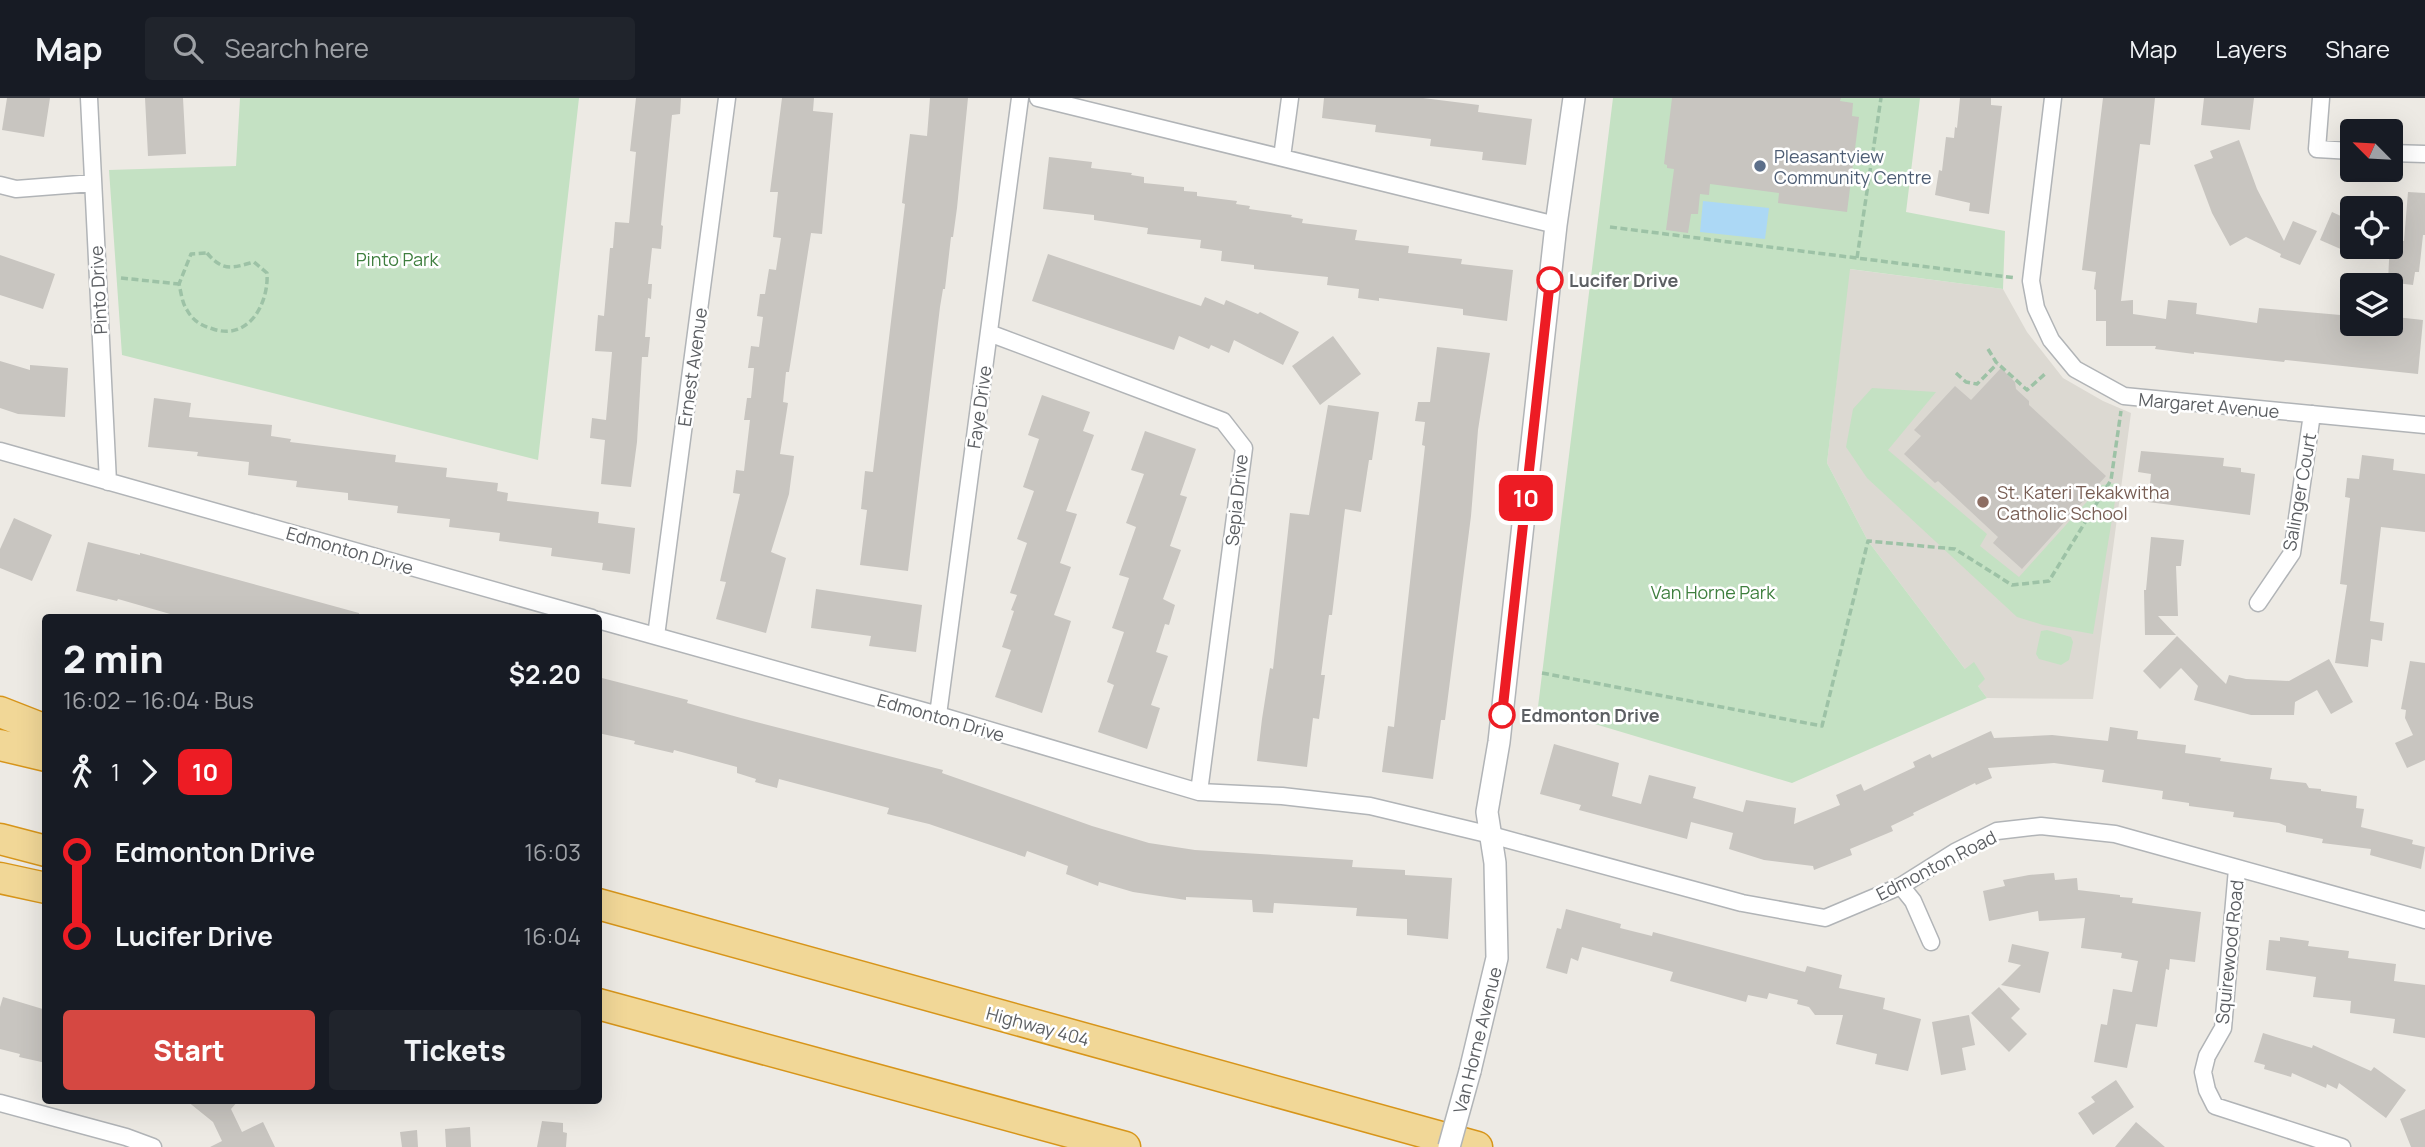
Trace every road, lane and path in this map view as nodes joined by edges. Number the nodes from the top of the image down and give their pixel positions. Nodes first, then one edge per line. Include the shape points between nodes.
1 (89, 98) edge
2 (727, 98) edge
3 (1020, 98) edge
4 (1038, 98) edge
5 (1290, 98) edge
6 (1574, 98) edge
7 (1881, 98) edge
8 (2053, 98) edge
9 (2321, 98) edge
10 (2340, 150) edge
11 (2403, 153) edge
12 (2425, 154) edge
13 (1282, 157) junction
14 (93, 183) junction
15 (0, 185) edge
16 (1556, 225) junction
17 (1611, 227) dead end
18 (1857, 258) junction
19 (121, 278) dead end
20 (2032, 281) junction
21 (179, 284) junction
22 (989, 333) junction
23 (1988, 349) dead end
24 (1997, 364) junction
25 (1956, 373) dead end
26 (2045, 374) dead end
27 (2124, 397) junction
28 (2312, 414) junction
29 (2425, 425) edge
30 (0, 451) edge
31 (108, 482) junction
32 (2259, 603) dead end
33 (578, 614) edge
34 (602, 621) edge
35 (656, 636) junction
36 (1542, 673) dead end
37 (0, 712) edge
38 (937, 715) junction
39 (42, 728) edge
40 (0, 745) edge
41 (42, 755) edge
42 (1199, 792) junction
43 (1491, 835) junction
44 (0, 839) edge
45 (42, 849) edge
46 (2237, 869) junction
47 (0, 878) edge
48 (1901, 886) junction
49 (42, 887) edge
50 (602, 905) edge
51 (2425, 920) edge
52 (1931, 942) dead end
53 (602, 1005) edge
54 (0, 1104) edge
55 (153, 1147) edge
56 (1125, 1147) edge
57 (1449, 1147) edge
58 (1477, 1147) edge
59 (2342, 1147) edge

1 - 14 street, Pinto Drive
2 - 35 street, Ernest Avenue
3 - 22 street, Faye Drive
4 - 13 street
5 - 13 street
6 - 16 street, Van Horne Avenue
7 - 18 path
8 - 20 street, Margaret Avenue
9 - 10 street via 2317,149
11 - 12 street
13 - 16 street
14 - 15 street via 16,189
14 - 31 street, Pinto Drive
16 - 43 street, Van Horne Avenue via 1499,742 1487,812
17 - 18 path
18 - 20 path
19 - 21 path
20 - 27 street, Margaret Avenue via 2036,308 2051,340 2075,369
21 - 21 path via 191,254 207,253 216,264 229,268 254,262 267,273 268,287 263,306 253,319 239,331 218,331 201,325 187,311
22 - 38 street, Faye Drive
22 - 42 street, Sepia Drive via 1223,421 1244,448
23 - 24 path
24 - 25 path via 1977,384
24 - 26 path via 2027,390
27 - 28 street, Margaret Avenue
27 - 36 path via 2111,480 2049,581 2012,585 1955,550 1868,541 1822,726
28 - 29 street, Margaret Avenue
28 - 32 street, Salinger Court via 2292,553
30 - 31 street, Edmonton Drive
31 - 33 street, Edmonton Drive
34 - 35 street, Edmonton Drive
35 - 38 street, Edmonton Drive
37 - 39 highway
38 - 42 street, Edmonton Drive
40 - 41 highway
42 - 43 street, Edmonton Drive via 1370,806
43 - 48 street, Edmonton Road via 1742,903 1825,918
43 - 57 street, Van Horne Avenue, bridge via 1497,958
44 - 45 highway
46 - 48 street, Edmonton Road via 2115,834 2041,826 1997,831
46 - 51 street, Edmonton Road
46 - 59 street, Squirewood Road via 2223,1028 2207,1056 2203,1072 2207,1090 2215,1106
47 - 49 highway
48 - 52 street
50 - 58 highway, Highway 404
53 - 56 highway
54 - 55 street

